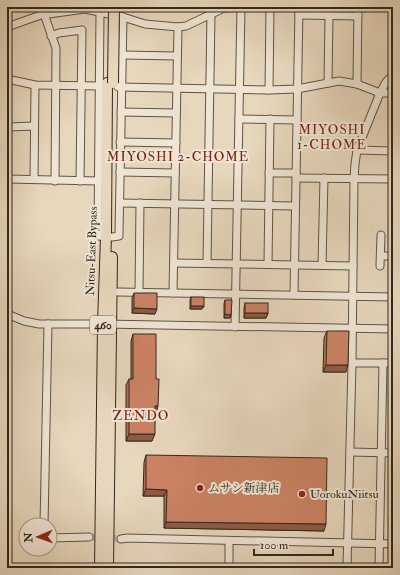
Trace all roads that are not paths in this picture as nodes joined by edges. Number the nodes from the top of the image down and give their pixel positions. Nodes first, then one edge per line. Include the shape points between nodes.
1 (40, 7) edge
2 (114, 7) edge
3 (240, 7) edge
4 (249, 7) edge
5 (270, 7) edge
6 (299, 7) edge
7 (358, 7) edge
8 (104, 9) edge
9 (44, 14) junction
10 (211, 14) junction
11 (299, 15) junction
12 (329, 16) junction
13 (358, 16) junction
14 (122, 17) junction
15 (7, 27) edge
16 (178, 27) junction
17 (51, 36) junction
18 (122, 55) junction
19 (177, 56) junction
20 (393, 75) edge
21 (7, 79) edge
22 (328, 82) junction
23 (357, 84) junction
24 (36, 85) junction
25 (55, 85) junction
26 (110, 85) junction
27 (81, 86) junction
28 (177, 88) junction
29 (210, 88) junction
30 (239, 89) junction
31 (297, 89) junction
32 (268, 90) junction
33 (380, 92) junction
34 (393, 93) edge
35 (121, 112) junction
36 (176, 113) junction
37 (239, 119) junction
38 (270, 119) junction
39 (297, 120) junction
40 (34, 126) junction
41 (7, 128) edge
42 (120, 142) junction
43 (176, 143) junction
44 (357, 150) junction
45 (393, 151) edge
46 (120, 172) junction
47 (175, 173) junction
48 (269, 173) junction
49 (296, 176) junction
50 (324, 178) junction
51 (7, 179) edge
52 (354, 179) junction
53 (393, 179) edge
54 (34, 180) junction
55 (55, 181) junction
56 (80, 181) junction
57 (98, 181) junction
58 (120, 203) junction
59 (140, 203) junction
60 (175, 204) junction
61 (208, 205) junction
62 (237, 205) junction
63 (269, 206) junction
64 (295, 206) junction
65 (381, 235) dead end
66 (109, 237) junction
67 (380, 256) junction
68 (393, 256) edge
69 (174, 263) junction
70 (207, 263) junction
71 (236, 264) junction
72 (268, 264) junction
73 (294, 265) junction
74 (322, 265) junction
75 (353, 266) junction
76 (380, 266) dead end
77 (118, 292) dead end
78 (139, 293) junction
79 (173, 293) junction
80 (236, 294) junction
81 (294, 295) junction
82 (353, 296) junction
83 (393, 297) edge
84 (7, 314) edge
85 (48, 324) junction
86 (107, 324) junction
87 (235, 327) junction
88 (352, 328) junction
89 (393, 329) edge
90 (352, 363) junction
91 (383, 363) junction
92 (393, 363) edge
93 (350, 452) junction
94 (382, 453) junction
95 (393, 453) edge
96 (109, 480) junction
97 (44, 517) edge
98 (101, 525) junction
99 (89, 537) tunnel mouth
100 (58, 538) edge
101 (121, 539) tunnel mouth
102 (229, 540) junction
103 (348, 543) junction
104 (380, 544) junction
105 (393, 544) edge
106 (96, 568) edge
107 (100, 568) edge
108 (108, 568) edge
109 (115, 568) edge
110 (229, 568) edge
111 (347, 568) edge
112 (379, 568) edge

1 - 9 street
2 - 26 highway, Nitsu-East Bypass / 460, bridge
3 - 4 street
3 - 10 street via 224,8
3 - 30 street
5 - 32 street
6 - 11 street
7 - 13 street
8 - 9 street via 85,8
8 - 14 street
8 - 26 highway, Nitsu-East Bypass / 460
9 - 15 street
9 - 17 street
10 - 16 street via 186,26
10 - 29 street
11 - 12 street
11 - 31 street
12 - 13 street
12 - 22 street
13 - 23 street
14 - 16 street via 145,24
14 - 18 street
16 - 19 street
17 - 25 street via 56,48
17 - 27 street via 82,30
18 - 19 street
18 - 26 street
19 - 28 street
20 - 33 street
21 - 24 street
22 - 23 street
22 - 31 street
23 - 33 street
24 - 25 street
24 - 40 street
25 - 27 street
25 - 55 street
26 - 27 street
26 - 28 street
26 - 35 street
26 - 57 street
26 - 66 highway, Nitsu-East Bypass / 460
27 - 56 street
28 - 29 street
28 - 36 street
29 - 30 street
29 - 61 street
30 - 32 street
30 - 37 street
31 - 32 street
31 - 39 street
33 - 34 street
33 - 44 street
35 - 36 street
35 - 42 street
36 - 43 street
37 - 38 street
37 - 62 street
38 - 39 street
38 - 48 street
39 - 49 street
40 - 41 street
40 - 54 street
42 - 43 street
42 - 46 street
43 - 47 street
44 - 45 street
44 - 52 street
46 - 47 street
46 - 58 street
47 - 60 street
48 - 49 street
48 - 63 street
49 - 50 street
49 - 64 street
50 - 52 street
50 - 74 street
51 - 54 street
52 - 53 street
52 - 75 street
54 - 55 street
55 - 56 street
56 - 57 street
57 - 66 street via 98,232 99,236
58 - 59 street
58 - 66 street via 119,236
59 - 60 street
59 - 78 street
60 - 61 street
60 - 69 street
61 - 62 street
61 - 70 street
62 - 63 street
62 - 71 street
63 - 64 street
63 - 72 street
64 - 73 street
65 - 67 street
66 - 86 highway, Nitsu-East Bypass / 460
67 - 68 street
67 - 76 street
69 - 70 street
69 - 79 street
70 - 71 street
71 - 72 street
71 - 80 street
72 - 73 street
73 - 74 street
73 - 81 street
74 - 75 street
75 - 82 street
77 - 78 street
78 - 79 street
79 - 80 street
80 - 81 street
80 - 87 street
81 - 82 street
82 - 83 street
82 - 88 street
84 - 85 street via 32,323
85 - 86 street
85 - 97 street
86 - 87 street
86 - 96 highway, Nitsu-East Bypass / 460
86 - 98 highway, Nitsu-East Bypass / 460
87 - 88 street
88 - 89 street
88 - 90 street
90 - 91 street
90 - 93 street
91 - 92 street
91 - 94 street
93 - 94 street
93 - 103 street
94 - 95 street
94 - 104 street
96 - 108 highway, Nitsu-East Bypass / 460
96 - 109 highway
98 - 106 highway
98 - 107 highway, Nitsu-East Bypass / 460
99 - 100 street
101 - 102 street
102 - 103 street
102 - 110 street
103 - 104 street
103 - 111 street
104 - 105 street
104 - 112 street

